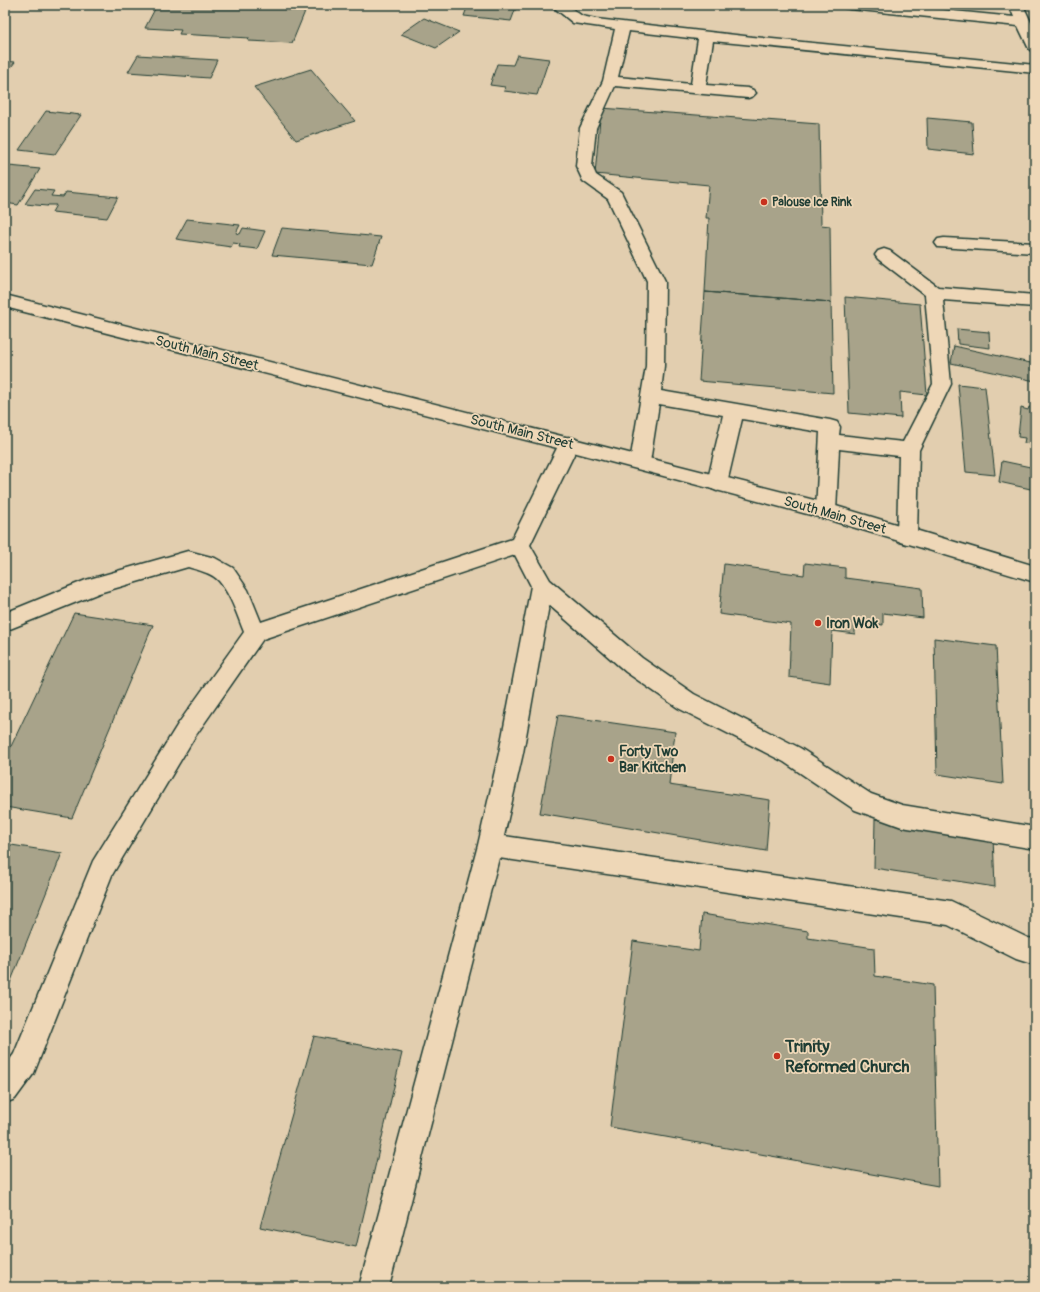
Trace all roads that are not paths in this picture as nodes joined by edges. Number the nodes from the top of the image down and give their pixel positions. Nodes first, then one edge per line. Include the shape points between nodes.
1 (558, 5) edge
2 (850, 5) edge
3 (1016, 5) edge
4 (1023, 22) junction
5 (623, 27) junction
6 (706, 36) junction
7 (1035, 47) edge
8 (1035, 69) edge
9 (610, 81) junction
10 (698, 88) junction
11 (748, 93) dead end
12 (944, 243) dead end
13 (1035, 248) edge
14 (884, 255) dead end
15 (934, 293) junction
16 (5, 301) edge
17 (1035, 301) edge
18 (650, 396) junction
19 (734, 410) junction
20 (829, 441) junction
21 (569, 444) junction
22 (909, 450) junction
23 (640, 462) junction
24 (717, 483) junction
25 (826, 511) junction
26 (907, 536) junction
27 (520, 545) junction
28 (1035, 574) edge
29 (542, 586) junction
30 (5, 622) edge
31 (255, 633) junction
32 (1035, 838) edge
33 (490, 845) junction
34 (1035, 952) edge
35 (5, 1089) edge
36 (374, 1287) edge

1 - 5 main road via 578,20
2 - 4 main road
3 - 4 main road
4 - 7 main road
5 - 6 main road
5 - 9 main road
6 - 8 main road
6 - 10 main road
9 - 10 main road
9 - 18 main road via 588,128 584,166 589,178 615,196 656,281 655,366
10 - 11 main road
12 - 13 main road
14 - 15 main road
15 - 17 main road
15 - 22 main road via 942,384
16 - 21 main road, South Main Street
18 - 19 main road
18 - 23 main road
19 - 20 main road via 830,427
19 - 24 main road
20 - 22 main road
20 - 25 main road
21 - 23 main road, South Main Street
21 - 27 main road
22 - 26 main road
23 - 24 main road, South Main Street
24 - 25 main road, South Main Street
25 - 26 main road, South Main Street
26 - 28 main road, South Main Street
27 - 29 main road
27 - 31 main road
29 - 32 main road via 634,665 686,701 792,755 863,802 902,816
29 - 33 main road via 511,753
30 - 31 main road via 94,586 188,559 208,564 226,574 240,596
31 - 35 main road via 186,731 102,869 24,1063
33 - 34 main road via 951,913 1025,950
33 - 36 main road

